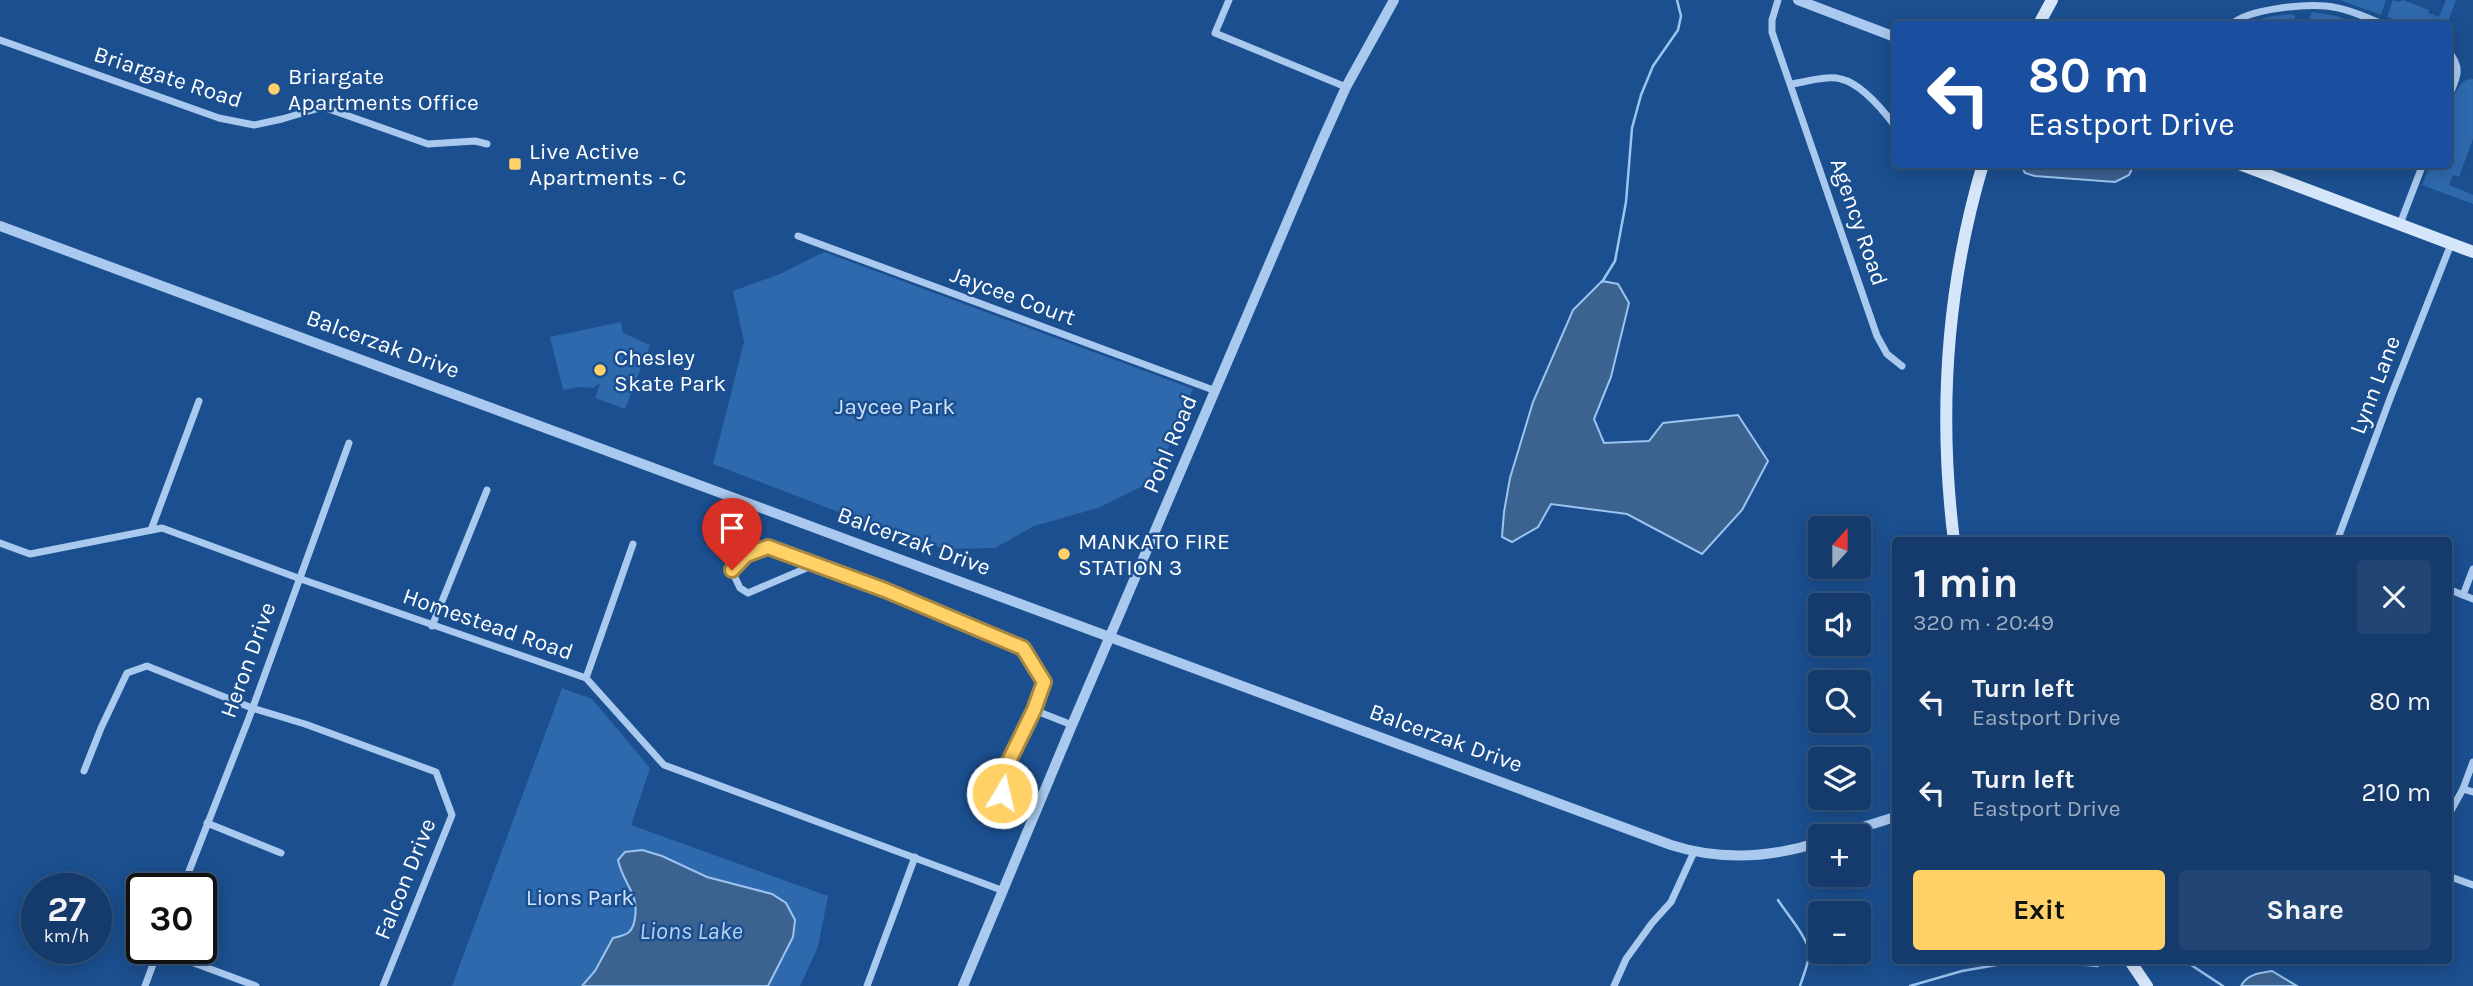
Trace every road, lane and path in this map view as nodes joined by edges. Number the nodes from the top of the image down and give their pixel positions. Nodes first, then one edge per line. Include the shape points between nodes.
1 (1229, 0) edge
2 (1394, 0) edge
3 (1778, 0) edge
4 (1798, 0) edge
5 (2052, 0) edge
6 (2041, 21) edge
7 (2236, 21) edge
8 (2375, 21) edge
9 (1892, 36) edge
10 (0, 40) edge
11 (2452, 56) edge
12 (1791, 84) junction
13 (1346, 87) junction
14 (2452, 88) edge
15 (1892, 122) edge
16 (487, 144) dead end
17 (1982, 168) edge
18 (2250, 168) edge
19 (2421, 168) edge
20 (2400, 224) junction
21 (0, 226) edge
22 (798, 236) dead end
23 (2451, 244) junction
24 (2473, 252) edge
25 (1902, 366) dead end
26 (1216, 391) junction
27 (199, 401) dead end
28 (349, 443) dead end
29 (487, 490) dead end
30 (151, 530) junction
31 (1954, 537) edge
32 (2338, 537) edge
33 (0, 543) edge
34 (633, 544) dead end
35 (816, 564) junction
36 (2473, 569) edge
37 (298, 579) junction
38 (2452, 591) edge
39 (2463, 595) junction
40 (2473, 599) edge
41 (432, 626) junction
42 (1111, 636) junction
43 (586, 678) junction
44 (252, 708) junction
45 (1034, 710) junction
46 (1072, 725) junction
47 (2473, 762) edge
48 (1006, 767) junction
49 (84, 771) dead end
50 (2463, 789) junction
51 (2473, 792) edge
52 (2452, 809) edge
53 (1892, 818) edge
54 (207, 822) junction
55 (1871, 824) edge
56 (1808, 845) edge
57 (1694, 852) junction
58 (281, 853) dead end
59 (915, 856) junction
60 (188, 873) edge
61 (2452, 877) edge
62 (2473, 885) edge
63 (1004, 891) junction
64 (153, 964) edge
65 (198, 964) edge
66 (2132, 964) edge
67 (145, 986) edge
68 (256, 986) edge
69 (383, 986) edge
70 (867, 986) edge
71 (963, 986) edge
72 (1614, 986) edge
73 (2147, 986) edge

1 - 13 street via 1215,33
2 - 13 street, Pohl Road
3 - 12 street, Agency Road via 1772,32
4 - 9 street
5 - 6 main road
7 - 8 street via 2252,13 2325,6
10 - 16 street, Briargate Road via 219,118 254,125 323,107 428,144
11 - 14 street via 2458,74
12 - 15 street via 1841,79 1880,106
12 - 25 street, Agency Road via 1877,336 1887,354
13 - 26 street, Pohl Road
17 - 31 main road via 1961,250 1947,350 1945,452
18 - 20 main road
19 - 20 street
20 - 23 main road
21 - 42 street, Balcerzak Drive
22 - 26 street, Jaycee Court
23 - 24 main road
23 - 32 street, Lynn Lane
26 - 42 street, Pohl Road
27 - 30 street
28 - 37 street, Heron Drive
29 - 41 street
30 - 33 street, Homestead Road via 30,554
30 - 37 street, Homestead Road via 162,528
34 - 43 street
35 - 35 street via 768,547 746,555 732,570 740,588 748,593
35 - 45 street via 1023,648 1044,682
36 - 39 street
37 - 41 street, Homestead Road
37 - 44 street, Heron Drive
38 - 39 street
39 - 40 street
41 - 43 street, Homestead Road
42 - 46 street, Pohl Road
42 - 57 street, Balcerzak Drive
43 - 59 street, Homestead Road via 664,765
44 - 49 street via 147,666 127,673
44 - 54 street, Heron Drive
44 - 69 street, Falcon Drive via 436,772 452,815
45 - 46 street
45 - 48 street
46 - 63 street, Pohl Road
47 - 50 street
48 - 48 street via 992,766 985,772 985,786 992,793 1002,793 1012,784
50 - 51 street
50 - 52 street
53 - 55 street
54 - 58 street
54 - 60 street, Heron Drive
56 - 57 street, Balcerzak Drive via 1755,856
57 - 72 street via 1671,902 1626,959
59 - 63 street, Homestead Road
59 - 70 street
61 - 62 street
63 - 71 street, Pohl Road
64 - 67 street
65 - 68 street
66 - 73 main road

